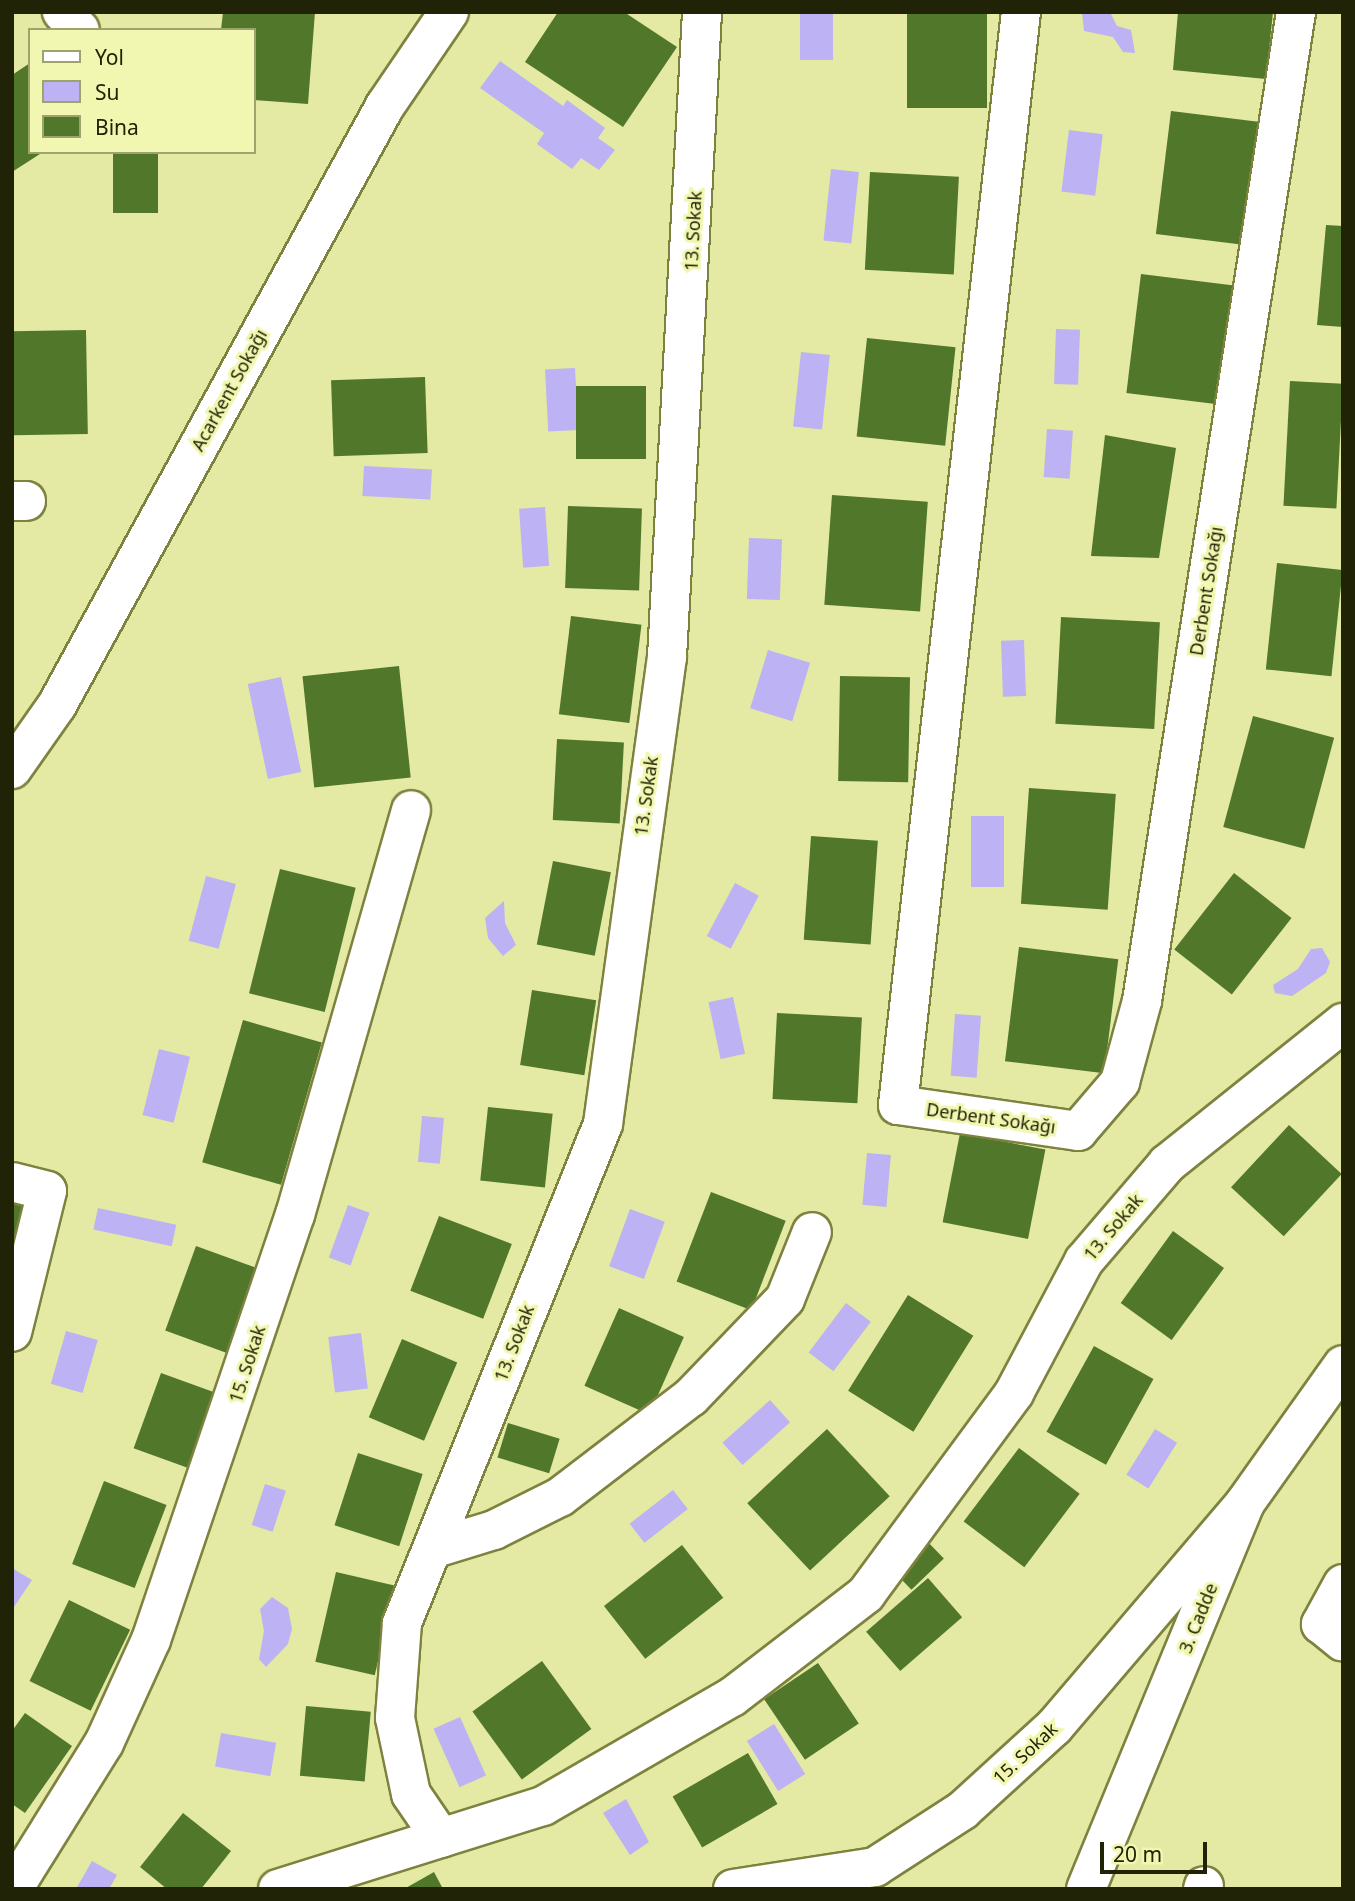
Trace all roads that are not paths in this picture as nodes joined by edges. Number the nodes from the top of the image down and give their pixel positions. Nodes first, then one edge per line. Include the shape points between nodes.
1 (62, 12) edge
2 (449, 12) edge
3 (702, 12) edge
4 (1021, 12) edge
5 (1296, 12) edge
6 (78, 28) edge
7 (12, 769) edge
8 (411, 810) dead end
9 (1343, 1023) edge
10 (12, 1182) edge
11 (811, 1232) dead end
12 (12, 1332) edge
13 (1343, 1365) edge
14 (1245, 1503) junction
15 (435, 1548) junction
16 (1343, 1584) edge
17 (1343, 1642) edge
18 (440, 1838) junction
19 (13, 1889) edge
20 (278, 1889) edge
21 (733, 1889) edge
22 (1086, 1889) edge

1 - 6 street
2 - 7 street, Acarkent Sokağı via 385,106 57,705
3 - 15 street, 13. Sokak via 667,657 603,1124
4 - 5 street, Derbent Sokağı via 898,1105 1078,1131 1120,1082 1143,1001
8 - 19 street, 15. Sokak via 295,1214 151,1640 104,1743
9 - 18 street, 13. Sokak via 1167,1164 1084,1261 1014,1393 866,1594 732,1697 543,1806
10 - 12 street via 47,1191
11 - 15 street via 785,1299 691,1397 561,1497 494,1530
13 - 14 street, 3. Cadde
14 - 21 street, 15. Sokak via 1054,1727 963,1810 875,1867
14 - 22 street, 3. Cadde
15 - 18 street, 13. Sokak via 402,1623 395,1718 411,1794
16 - 17 street via 1321,1625
18 - 20 street, 13. Sokak

